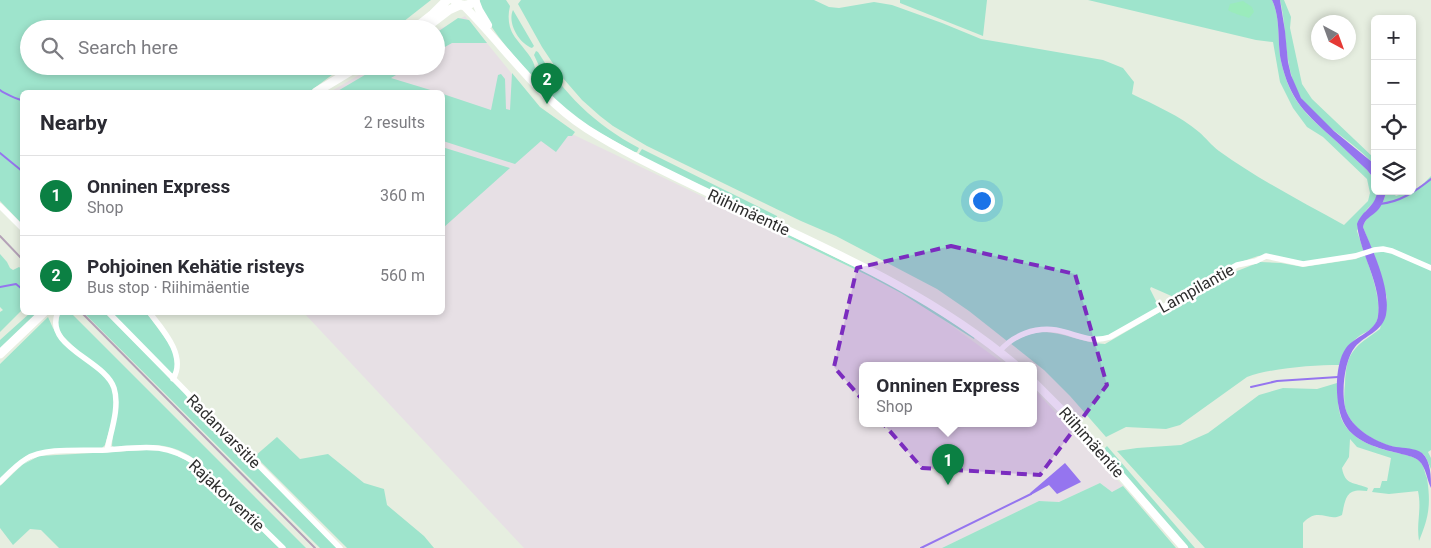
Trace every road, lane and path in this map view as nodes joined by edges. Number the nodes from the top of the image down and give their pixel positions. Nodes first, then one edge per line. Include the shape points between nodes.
1 (447, 0) edge
2 (475, 0) edge
3 (459, 4) edge
4 (425, 20) edge
5 (436, 20) edge
6 (496, 40) junction
7 (345, 75) edge
8 (319, 90) edge
9 (0, 206) edge
10 (20, 226) edge
11 (1431, 268) edge
12 (41, 315) edge
13 (57, 315) edge
14 (111, 315) edge
15 (151, 315) edge
16 (1000, 351) junction
17 (0, 354) edge
18 (1012, 362) edge
19 (173, 379) junction
20 (1037, 384) edge
21 (107, 450) junction
22 (0, 482) edge
23 (283, 548) edge
24 (340, 548) edge
25 (1184, 548) edge

1 - 4 main road
2 - 3 main road via 470,4
2 - 6 street, Riihimäentie
3 - 5 main road
3 - 6 street, Riihimäentie
6 - 16 street, Riihimäentie via 538,88 586,128 635,157 910,291
7 - 8 main road
9 - 10 street
11 - 16 street, Lampilantie via 1392,251 1374,250 1303,264 1266,256 1237,265 1110,337 1094,340 1042,329 1012,339
12 - 17 main road
13 - 21 street via 55,327 63,340 101,370 114,388 114,416
14 - 19 street, Radanvarsitie
15 - 19 street via 176,354 178,366
16 - 18 street, Riihimäentie
19 - 24 street, Radanvarsitie
20 - 25 street, Riihimäentie via 1077,424
21 - 22 street, Rajakorventie via 35,454
21 - 23 street, Rajakorventie via 167,448 186,456

